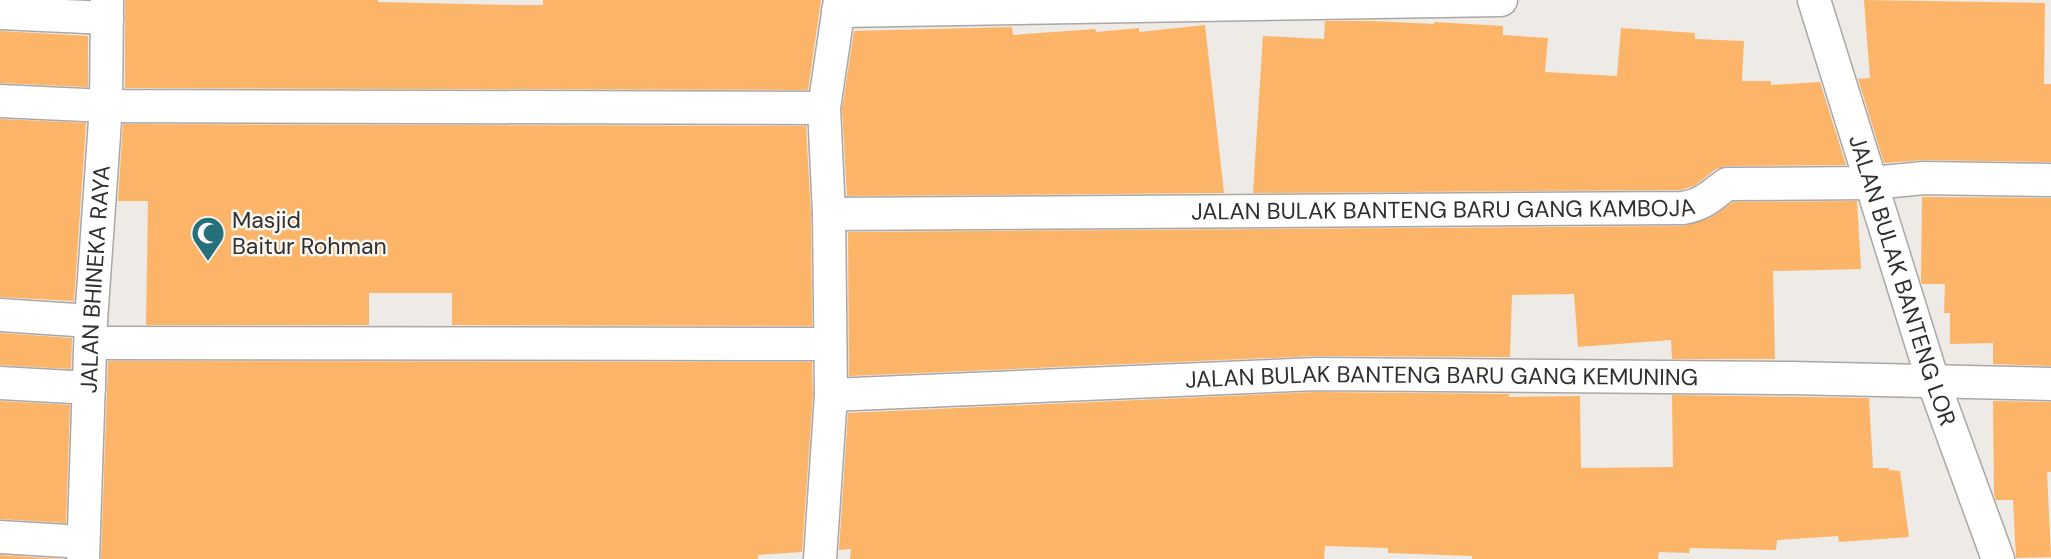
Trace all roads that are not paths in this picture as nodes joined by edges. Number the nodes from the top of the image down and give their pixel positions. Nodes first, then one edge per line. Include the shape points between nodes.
1 (1501, 0) edge
2 (1814, 0) edge
3 (839, 5) edge
4 (107, 9) edge
5 (0, 13) edge
6 (0, 101) edge
7 (106, 106) junction
8 (824, 108) junction
9 (2051, 180) edge
10 (1872, 183) junction
11 (829, 214) junction
12 (0, 316) edge
13 (91, 332) junction
14 (830, 344) junction
15 (1933, 381) junction
16 (0, 383) edge
17 (2051, 384) edge
18 (89, 388) junction
19 (831, 395) junction
20 (0, 537) edge
21 (83, 551) edge
22 (820, 559) edge
23 (1998, 559) edge

1 - 3 street
2 - 10 street, JALAN BULAK BANTENG LOR
3 - 8 street
4 - 5 street
4 - 7 street, JALAN BHINEKA RAYA
6 - 7 street
7 - 8 street
7 - 13 street, JALAN BHINEKA RAYA
8 - 11 street
9 - 10 street, JALAN BULAK BANTENG BARU GANG KAMBOJA via 1924,178
10 - 11 street, JALAN BULAK BANTENG BARU GANG KAMBOJA via 1727,184 1699,205 1684,208
10 - 15 street, JALAN BULAK BANTENG LOR
11 - 14 street
12 - 13 street
13 - 14 street
13 - 18 street, JALAN BHINEKA RAYA
14 - 19 street
15 - 17 street, JALAN BULAK BANTENG BARU GANG KEMUNING
15 - 19 street, JALAN BULAK BANTENG BARU GANG KEMUNING via 1316,374
15 - 23 street, JALAN BULAK BANTENG LOR
16 - 18 street
18 - 21 street, JALAN BHINEKA RAYA
19 - 22 street
20 - 21 street

